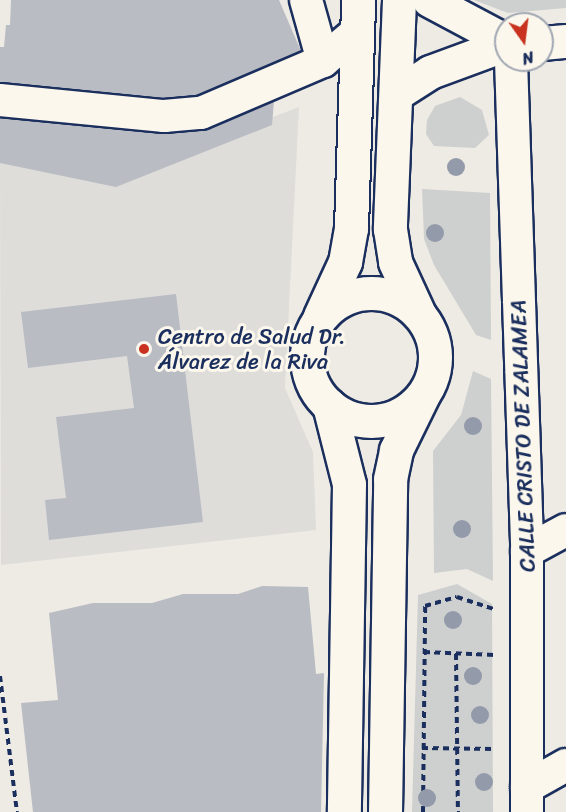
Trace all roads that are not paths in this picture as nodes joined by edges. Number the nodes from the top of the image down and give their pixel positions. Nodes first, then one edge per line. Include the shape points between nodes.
1 (306, 0) edge
2 (358, 0) edge
3 (399, 0) edge
4 (429, 0) edge
5 (357, 32) junction
6 (494, 35) edge
7 (494, 47) edge
8 (323, 61) junction
9 (511, 72) edge
10 (396, 94) junction
11 (0, 100) edge
12 (419, 314) junction
13 (317, 322) junction
14 (422, 397) junction
15 (328, 405) junction
16 (566, 530) edge
17 (527, 551) junction
18 (566, 765) edge
19 (527, 800) edge
20 (344, 812) edge
21 (385, 812) edge

1 - 8 street
2 - 5 street
3 - 10 street
4 - 6 street
5 - 8 street
5 - 13 street via 351,228 345,262
7 - 10 street via 430,72
8 - 11 street via 184,116
9 - 17 street, CALLE CRISTO DE ZALAMEA
10 - 12 street via 390,230 394,262
12 - 13 street via 391,296 358,294 328,309
12 - 14 street via 435,356
13 - 15 street via 306,357 312,383
14 - 15 street via 406,411 377,420 346,417
14 - 21 street via 396,450 390,478
15 - 20 street via 349,484
16 - 17 street
17 - 19 street, CALLE CRISTO DE ZALAMEA
18 - 19 street

